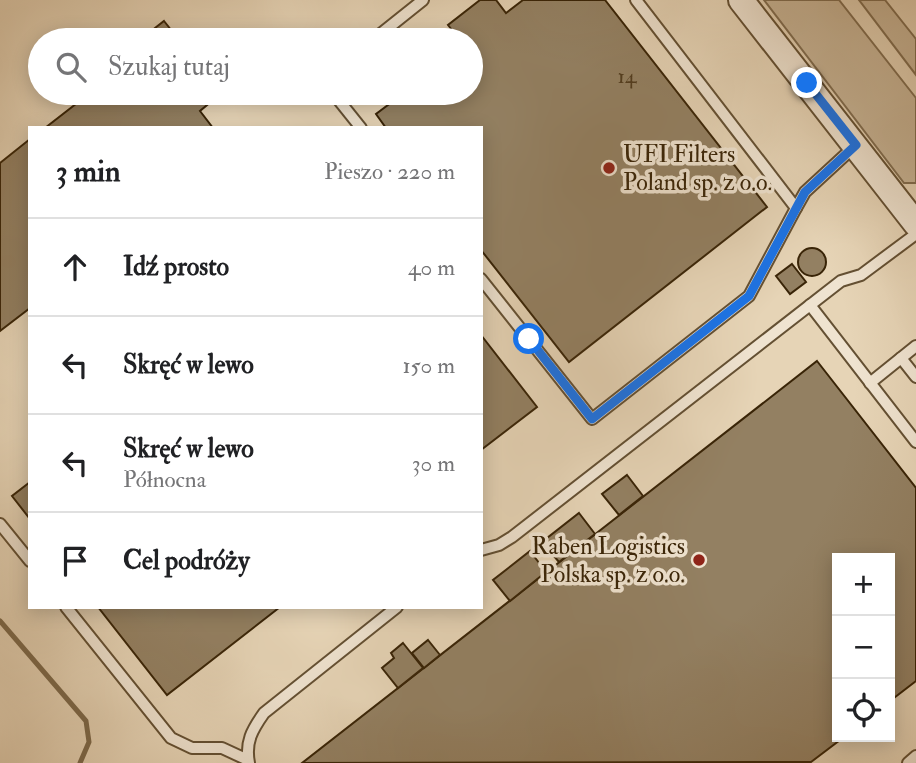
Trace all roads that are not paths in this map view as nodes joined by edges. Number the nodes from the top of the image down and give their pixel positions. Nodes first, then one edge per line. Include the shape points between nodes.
1 (423, 0) edge
2 (636, 0) edge
3 (741, 0) edge
4 (388, 28) edge
5 (343, 105) edge
6 (359, 126) edge
7 (856, 145) junction
8 (796, 208) junction
9 (911, 210) edge
10 (916, 233) edge
11 (483, 282) edge
12 (810, 305) junction
13 (916, 346) edge
14 (901, 358) junction
15 (916, 377) edge
16 (870, 383) junction
17 (916, 442) edge
18 (0, 524) edge
19 (483, 549) edge
20 (28, 559) edge
21 (68, 609) edge
22 (394, 609) edge
23 (916, 757) edge
24 (248, 761) edge
25 (908, 763) edge

1 - 4 lane
2 - 8 lane
3 - 7 street
5 - 6 lane
7 - 8 lane via 805,192
7 - 9 street
8 - 11 lane via 749,296 592,419
10 - 12 lane via 861,275 841,281
12 - 16 lane
12 - 19 lane via 512,537
13 - 14 lane
14 - 15 lane
14 - 16 lane
16 - 17 lane
18 - 20 lane
21 - 24 lane via 171,738 192,748 222,748
22 - 24 lane via 264,713 247,743
23 - 25 lane

